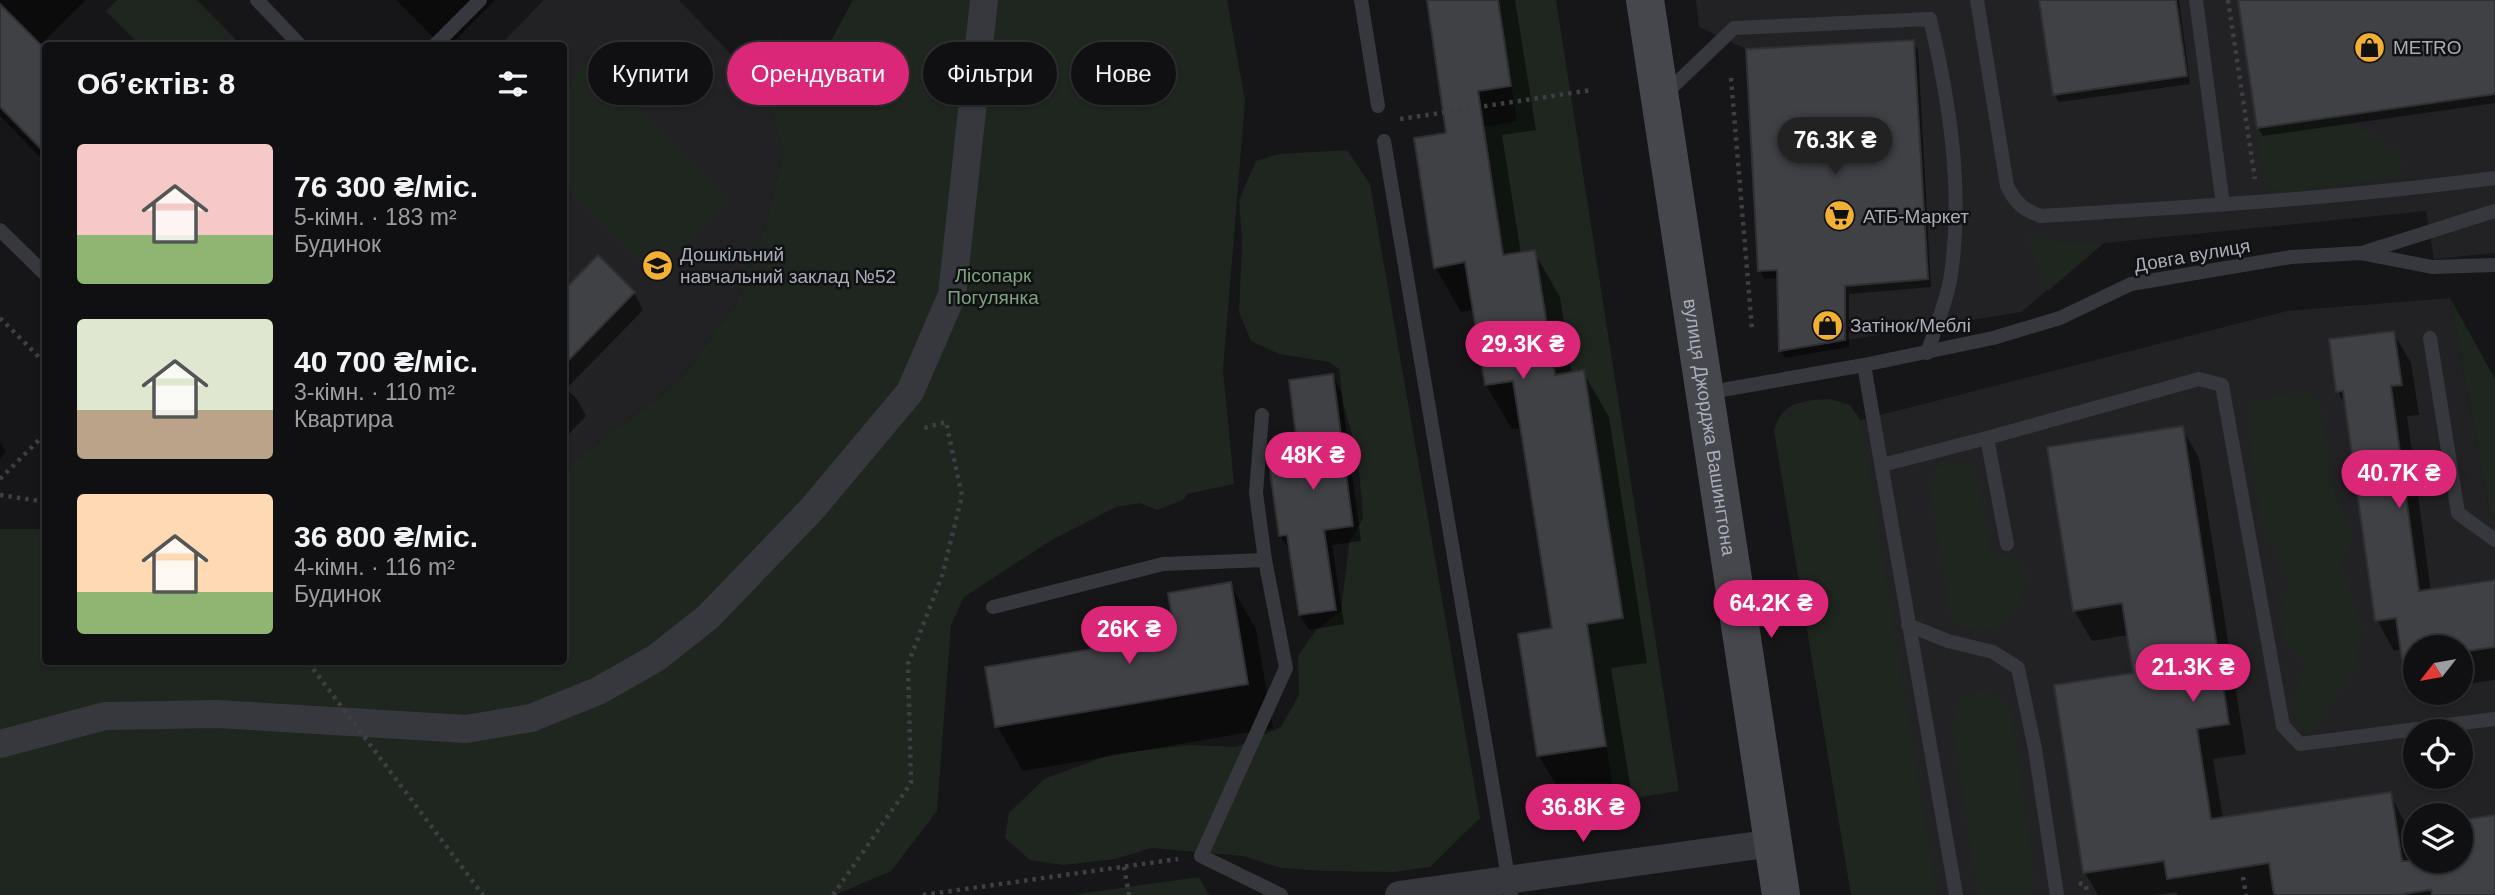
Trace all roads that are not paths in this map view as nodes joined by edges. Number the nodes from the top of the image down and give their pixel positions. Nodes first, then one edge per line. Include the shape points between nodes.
1 (257, 0) edge
2 (480, 0) edge
3 (984, 0) edge
4 (1361, 0) edge
5 (1645, 0) edge
6 (1978, 0) edge
7 (2196, 0) edge
8 (297, 42) edge
9 (438, 42) edge
10 (1660, 99) junction
11 (1378, 106) dead end
12 (1384, 141) dead end
13 (2495, 178) edge
14 (2223, 205) junction
15 (2495, 211) edge
16 (0, 230) edge
17 (2360, 253) junction
18 (2495, 265) edge
19 (42, 271) edge
20 (2430, 338) dead end
21 (1927, 353) junction
22 (1864, 365) junction
23 (1704, 394) junction
24 (1262, 415) dead end
25 (1987, 438) junction
26 (1882, 465) junction
27 (2495, 540) edge
28 (2007, 544) dead end
29 (1265, 560) junction
30 (993, 607) dead end
31 (1908, 625) junction
32 (2495, 719) edge
33 (0, 744) edge
34 (1773, 843) junction
35 (1510, 887) edge
36 (1281, 895) edge
37 (1399, 895) edge
38 (1781, 895) edge
39 (1956, 895) edge
40 (2057, 895) edge

1 - 8 lane
2 - 9 lane
3 - 33 street via 952,295 910,392 812,509 708,617 656,658 598,691 531,718 466,729 217,714 106,716
4 - 11 lane
5 - 10 main road, вулиця Джорджа Вашингтона
6 - 14 lane via 2007,186 2027,212 2040,216
7 - 14 lane
10 - 21 lane via 1734,28 1930,19 1944,80 1957,212 1950,282
10 - 23 main road, вулиця Джорджа Вашингтона
12 - 35 lane
13 - 14 lane
15 - 17 lane
16 - 19 lane
17 - 18 lane, Довга вулиця via 2432,267
17 - 21 lane, Довга вулиця via 2291,257 2131,284 2060,318
20 - 27 lane via 2458,513
21 - 22 lane, Довга вулиця
22 - 23 lane, Довга вулиця
22 - 26 lane
23 - 34 main road, вулиця Джорджа Вашингтона
24 - 29 lane via 1256,493
25 - 26 lane
25 - 28 lane
25 - 32 lane via 2199,379 2222,385 2283,726 2300,744
26 - 31 lane
29 - 30 lane via 1163,564
29 - 36 lane via 1286,668 1201,856
31 - 39 lane
31 - 40 lane via 1993,652 2018,668
34 - 35 street
34 - 38 main road, вулиця Джорджа Вашингтона
35 - 37 street

